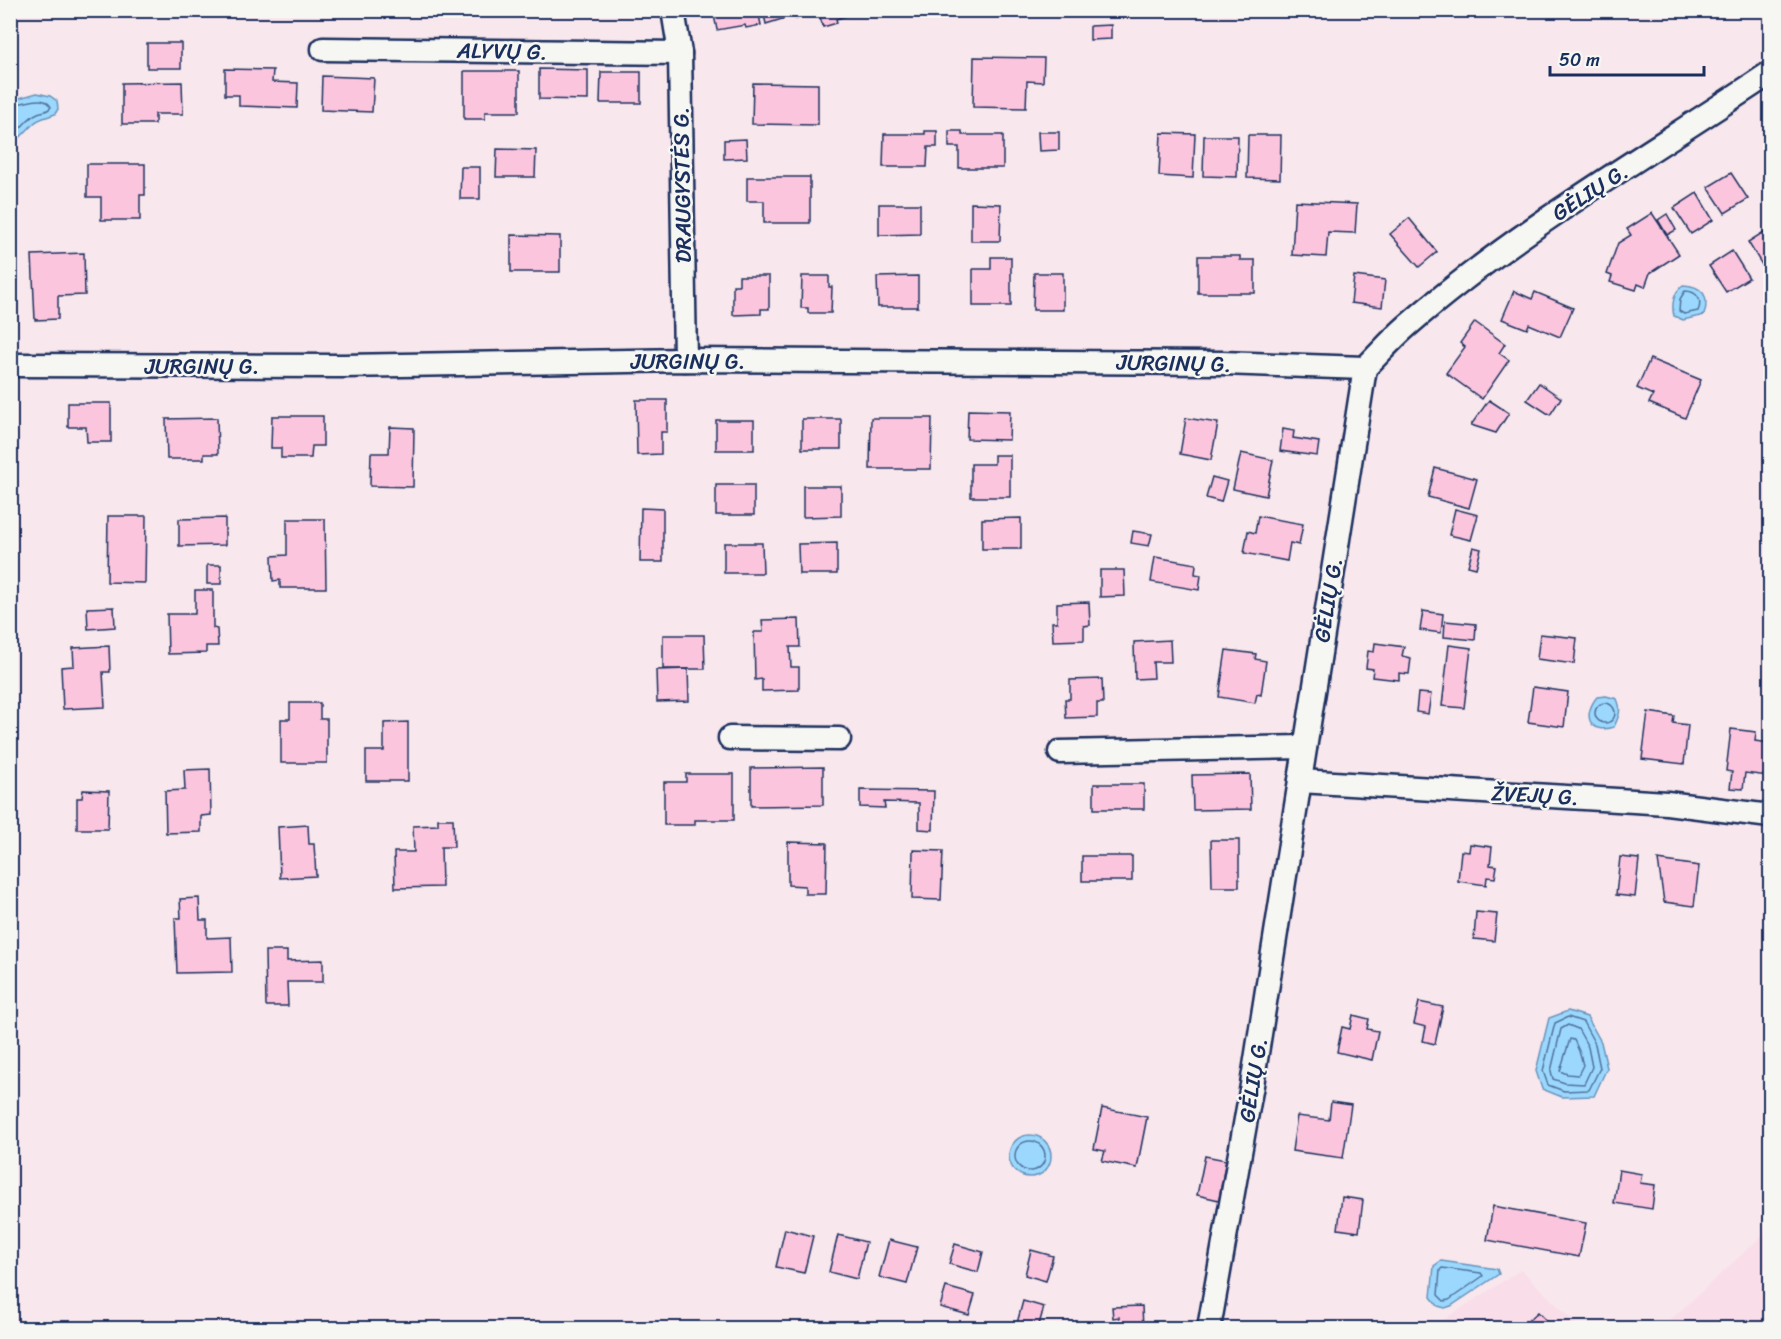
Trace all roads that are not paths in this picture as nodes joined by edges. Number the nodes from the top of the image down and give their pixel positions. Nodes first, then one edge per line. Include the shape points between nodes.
1 (673, 10) edge
2 (323, 49) dead end
3 (680, 53) junction
4 (1770, 73) edge
5 (685, 360) junction
6 (10, 365) edge
7 (1365, 368) junction
8 (730, 738) dead end
9 (839, 739) dead end
10 (1305, 747) junction
11 (1060, 752) dead end
12 (1300, 781) junction
13 (1770, 816) edge
14 (1209, 1329) edge

1 - 3 street, DRAUGYSTĖS G.
2 - 3 street, ALYVŲ G.
3 - 5 street, DRAUGYSTĖS G.
4 - 7 street, GĖLIŲ G. via 1537,226 1405,327
5 - 6 street, JURGINŲ G. via 343,366
5 - 7 street, JURGINŲ G. via 1211,363
7 - 10 street, GĖLIŲ G.
8 - 9 street
10 - 11 street
10 - 12 street, GĖLIŲ G.
12 - 13 street, ŽVEJŲ G. via 1666,803
12 - 14 street, GĖLIŲ G.

